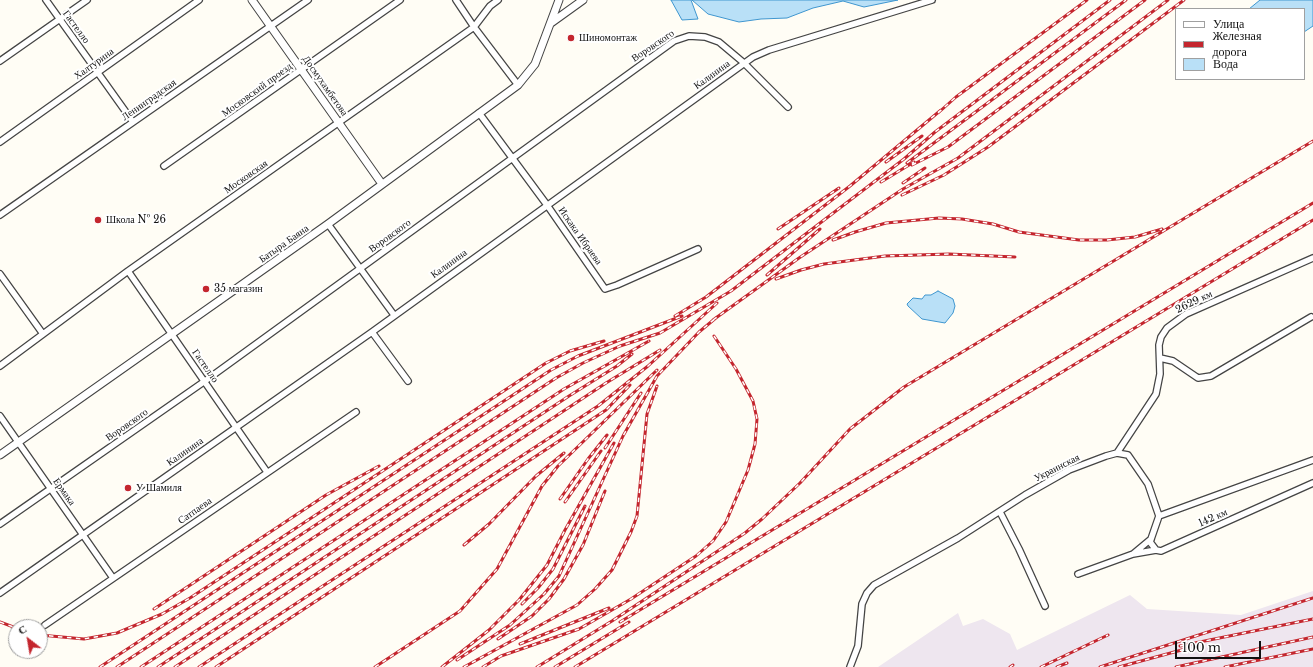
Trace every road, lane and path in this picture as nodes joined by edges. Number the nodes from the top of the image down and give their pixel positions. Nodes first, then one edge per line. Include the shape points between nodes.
1 (46, 0) edge
2 (87, 0) edge
3 (199, 0) edge
4 (252, 0) edge
5 (308, 0) edge
6 (400, 0) edge
7 (456, 0) edge
8 (498, 0) edge
9 (559, 0) edge
10 (583, 0) edge
11 (932, 0) edge
12 (59, 19) junction
13 (551, 23) junction
14 (271, 26) junction
15 (474, 27) junction
16 (0, 61) edge
17 (744, 63) junction
18 (301, 69) junction
19 (97, 72) junction
20 (518, 85) junction
21 (788, 107) dead end
22 (479, 113) junction
23 (133, 122) junction
24 (339, 122) junction
25 (0, 142) edge
26 (512, 158) junction
27 (164, 166) dead end
28 (382, 184) junction
29 (547, 205) junction
30 (0, 215) edge
31 (328, 224) junction
32 (698, 249) dead end
33 (1313, 258) edge
34 (360, 269) junction
35 (128, 271) junction
36 (0, 274) edge
37 (394, 315) junction
38 (1311, 317) dead end
39 (372, 332) junction
40 (43, 334) junction
41 (172, 335) junction
42 (1160, 358) junction
43 (0, 366) edge
44 (205, 381) junction
45 (408, 381) dead end
46 (356, 412) dead end
47 (0, 416) edge
48 (237, 427) junction
49 (18, 442) junction
50 (1117, 453) junction
51 (0, 455) edge
52 (1313, 460) edge
53 (267, 472) junction
54 (1313, 483) edge
55 (51, 489) junction
56 (1000, 512) junction
57 (1159, 516) junction
58 (0, 524) edge
59 (83, 534) junction
60 (1151, 538) junction
61 (1156, 550) junction
62 (1133, 554) junction
63 (1078, 574) dead end
64 (113, 578) junction
65 (0, 593) edge
66 (1045, 606) dead end
67 (48, 623) edge
68 (850, 667) edge

1 - 12 street, Гастелло
2 - 12 street
3 - 19 street, Халтурина
4 - 14 street, Досмухамбетова
5 - 14 street, Ленинградская
6 - 18 street, Московский проезд
7 - 15 street
8 - 15 street, Московская
9 - 13 street, Батыра Баяна
10 - 13 street
11 - 17 street, Калинина via 768,50
12 - 16 street
12 - 19 street, Гастелло
13 - 20 street, Батыра Баяна via 535,64
14 - 18 street, Досмухамбетова
14 - 23 street, Ленинградская
15 - 20 street
15 - 24 street, Московская
17 - 21 street, Воровского
17 - 26 street, Воровского via 719,42 705,37 681,38
17 - 29 street, Калинина
18 - 24 street, Досмухамбетова
18 - 27 street, Московский проезд
19 - 23 street, Гастелло
19 - 25 street, Халтурина
20 - 22 street, Батыра Баяна
22 - 26 street, Искака Ибраева
22 - 28 street, Батыра Баяна
23 - 30 street, Ленинградская
24 - 28 street, Досмухамбетова
24 - 35 street, Московская
26 - 29 street, Искака Ибраева
26 - 34 street, Воровского
28 - 31 street, Батыра Баяна
29 - 32 street, Искака Ибраева via 605,289
29 - 37 street, Калинина
31 - 34 street
31 - 41 street, Батыра Баяна
33 - 42 street, 2629 км via 1186,314 1167,328 1161,337
34 - 37 street
34 - 44 street, Воровского
35 - 40 street, Московская
35 - 41 street, Гастелло
36 - 40 street
37 - 39 street, Калинина
38 - 42 street via 1211,376 1198,378 1173,361
39 - 45 street
39 - 48 street, Калинина
40 - 43 street, Московская
41 - 44 street, Гастелло
41 - 49 street, Батыра Баяна
42 - 50 street, 2629 км via 1156,394
44 - 48 street, Гастелло
44 - 55 street, Воровского
46 - 53 street, Сатпаева
47 - 49 street, Ермака
48 - 53 street, Гастелло
48 - 59 street, Калинина
49 - 51 street, Батыра Баяна
49 - 55 street, Ермака
50 - 56 street, Украинская via 1069,470
50 - 57 street via 1128,455 1134,462 1148,484
52 - 57 street
53 - 64 street, Сатпаева
54 - 61 street, 142 км via 1172,547
55 - 58 street, Воровского
55 - 59 street, Ермака
56 - 66 street via 1020,549
56 - 68 street, Украинская via 874,584 862,604 858,646
57 - 60 street
59 - 64 street, Ермака
59 - 65 street, Калинина
60 - 61 street via 1150,542
60 - 62 street
61 - 62 street, 142 км
62 - 63 street
64 - 67 street, Сатпаева

